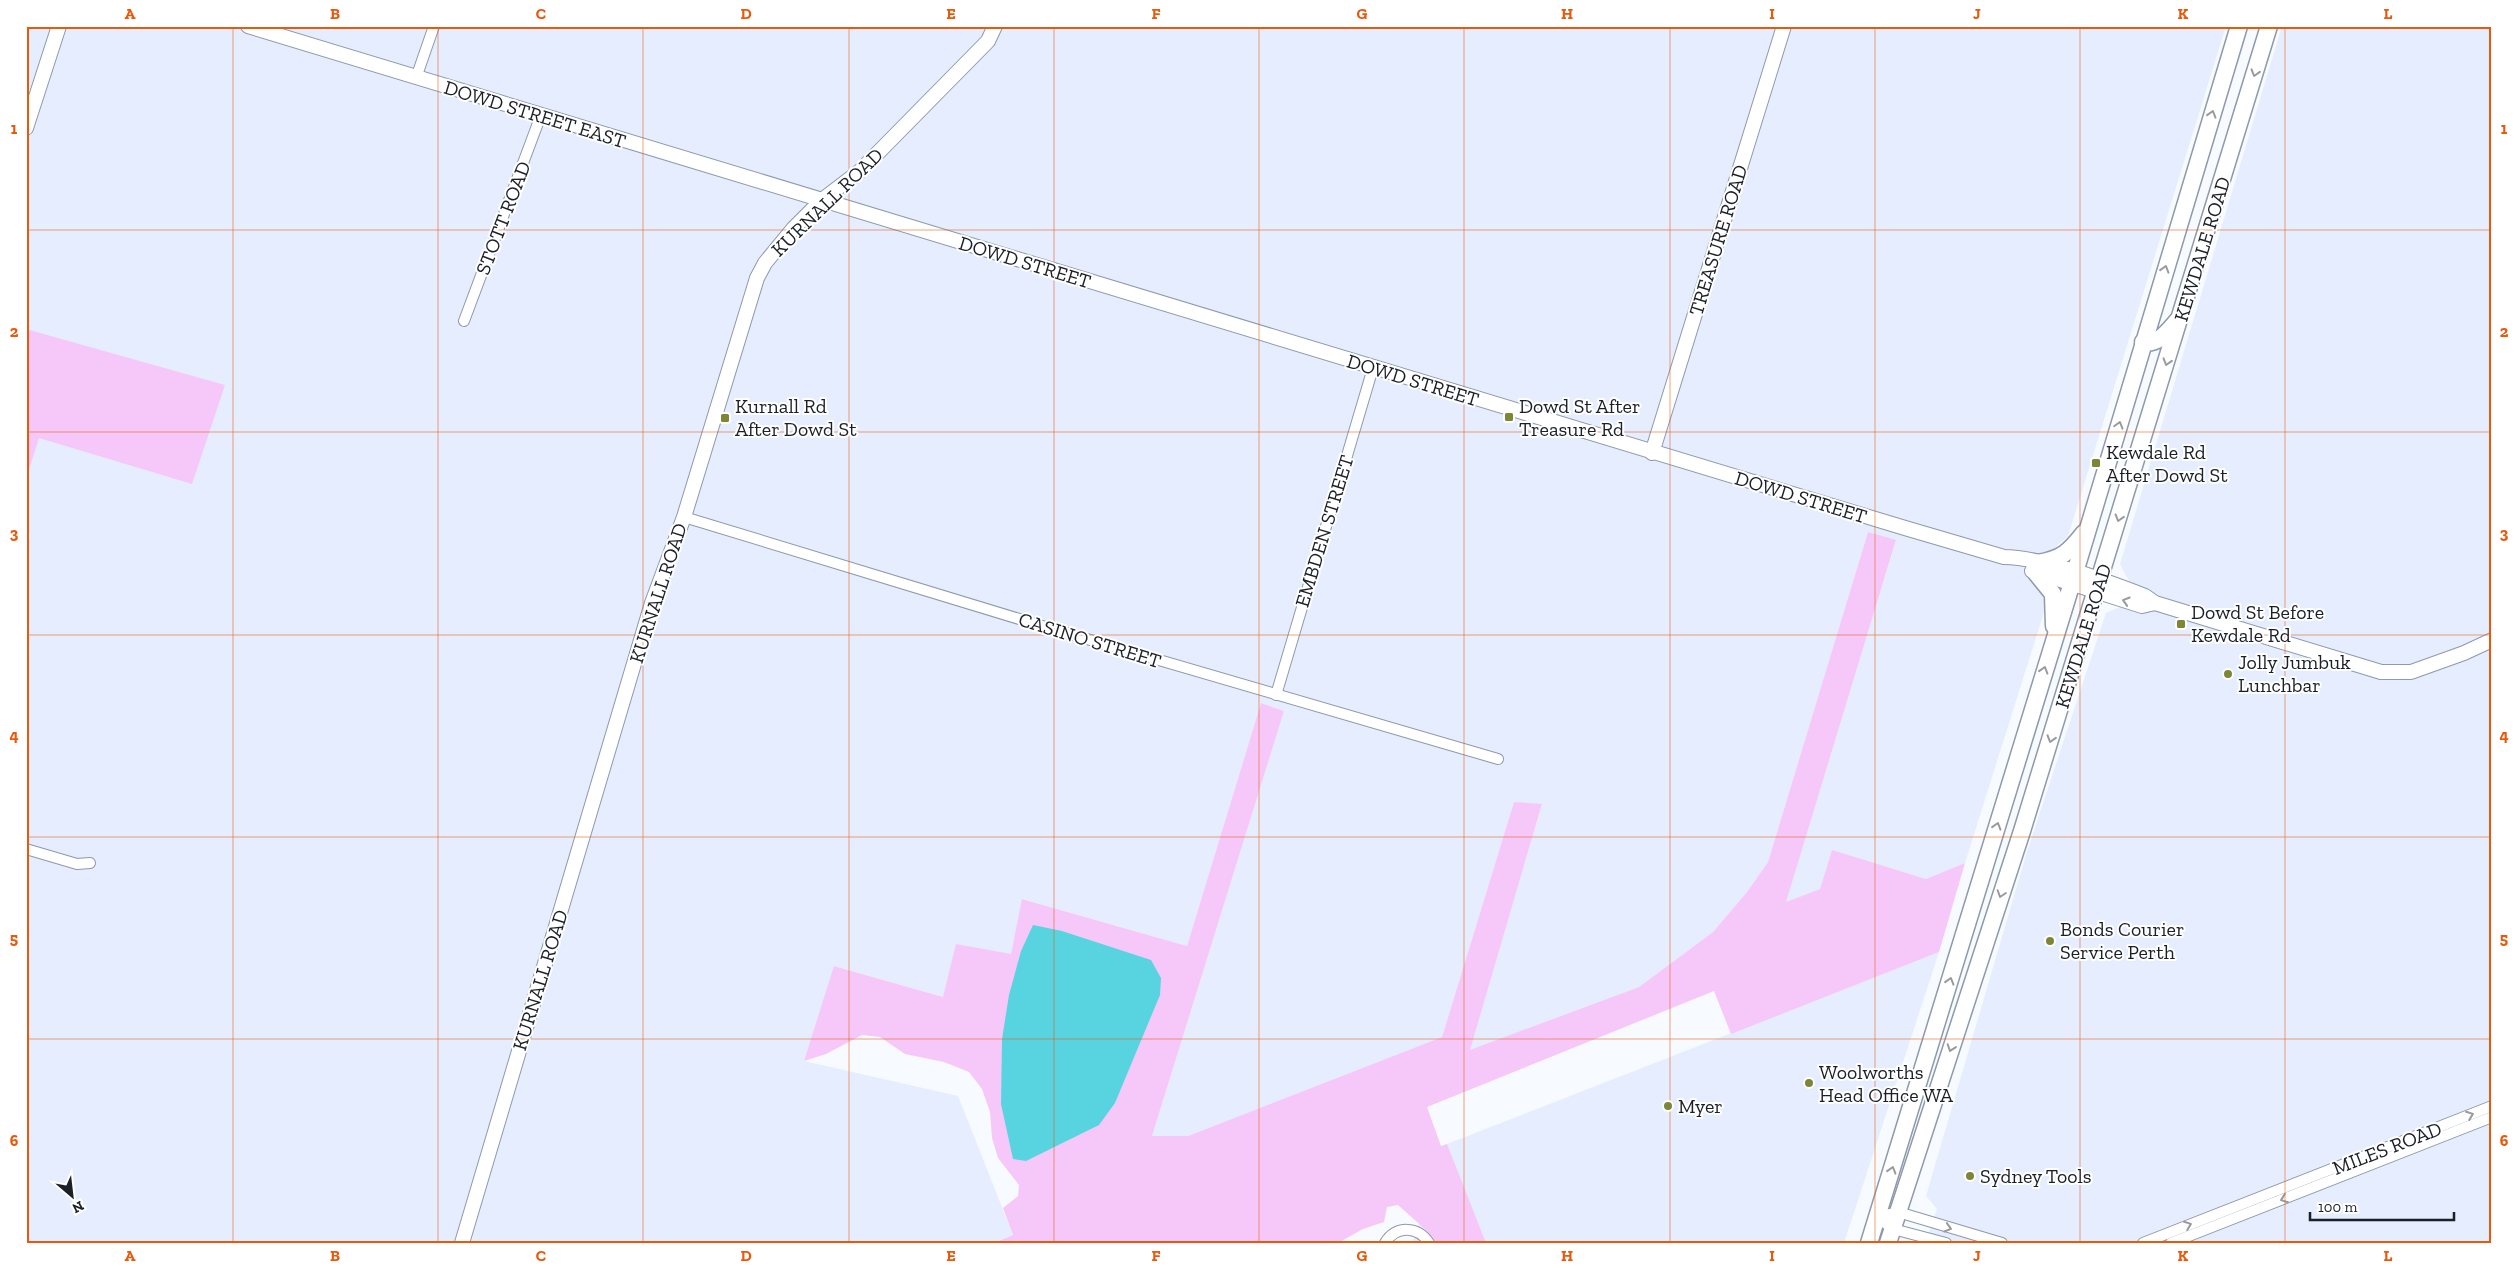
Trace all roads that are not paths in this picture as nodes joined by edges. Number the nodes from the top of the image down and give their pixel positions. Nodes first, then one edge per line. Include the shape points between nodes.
1 (59, 26) edge
2 (248, 26) edge
3 (434, 26) edge
4 (995, 26) edge
5 (1784, 26) edge
6 (2239, 26) edge
7 (2270, 26) edge
8 (416, 78) junction
9 (541, 115) junction
10 (26, 128) edge
11 (822, 200) junction
12 (2181, 316) junction
13 (464, 321) dead end
14 (2143, 342) junction
15 (1373, 368) junction
16 (1652, 453) junction
17 (684, 517) junction
18 (2088, 528) junction
19 (2037, 568) junction
20 (2074, 578) junction
21 (2098, 586) junction
22 (2054, 638) junction
23 (2492, 640) edge
24 (1276, 695) junction
25 (1498, 759) dead end
26 (26, 849) edge
27 (90, 863) dead end
28 (1941, 1011) junction
29 (1961, 1017) junction
30 (2492, 1106) edge
31 (2492, 1117) edge
32 (1898, 1212) junction
33 (1877, 1217) junction
34 (1891, 1236) edge
35 (462, 1243) edge
36 (1385, 1243) edge
37 (1429, 1243) edge
38 (1869, 1243) edge
39 (1946, 1243) edge
40 (2002, 1243) edge
41 (2142, 1243) edge
42 (2171, 1243) edge

1 - 10 street
2 - 8 street, DOWD STREET EAST
3 - 8 street
4 - 11 street, KURNALL ROAD via 988,41 860,171
5 - 16 street, TREASURE ROAD
14 -> 6 main road, KEWDALE ROAD
7 -> 12 main road, KEWDALE ROAD
8 - 9 street, DOWD STREET EAST
9 - 11 street, DOWD STREET EAST
9 - 13 street, STOTT ROAD
11 - 15 street, DOWD STREET
11 - 17 street, KURNALL ROAD via 793,229 757,278
12 - 14 main road via 2158,340
12 -> 21 main road, KEWDALE ROAD
18 -> 14 main road, KEWDALE ROAD
15 - 16 street, DOWD STREET
15 - 24 street, EMBDEN STREET
16 - 19 street, DOWD STREET via 2004,557 2019,558
17 - 24 street, CASINO STREET
17 - 35 street, KURNALL ROAD via 652,603
18 - 19 main road via 2066,554
18 - 20 main road, KEWDALE ROAD
19 - 20 street, DOWD STREET
19 - 22 main road via 2053,594
20 - 21 street, DOWD STREET
20 - 22 main road, KEWDALE ROAD
21 - 23 street, DOWD STREET via 2145,596 2155,603 2395,674 2427,667
21 -> 29 main road, KEWDALE ROAD
28 -> 22 main road, KEWDALE ROAD
24 - 25 street, CASINO STREET
26 - 27 street via 77,864
28 - 29 main road
33 -> 28 main road, KEWDALE ROAD
29 -> 32 main road, KEWDALE ROAD
41 -> 30 street, MILES ROAD
31 -> 42 street, MILES ROAD
32 - 33 street
32 - 34 main road, KEWDALE ROAD
32 -> 40 street
33 - 34 street
33 - 38 main road, KEWDALE ROAD
34 - 39 street
36 - 37 street via 1396,1232 1410,1230 1424,1236

